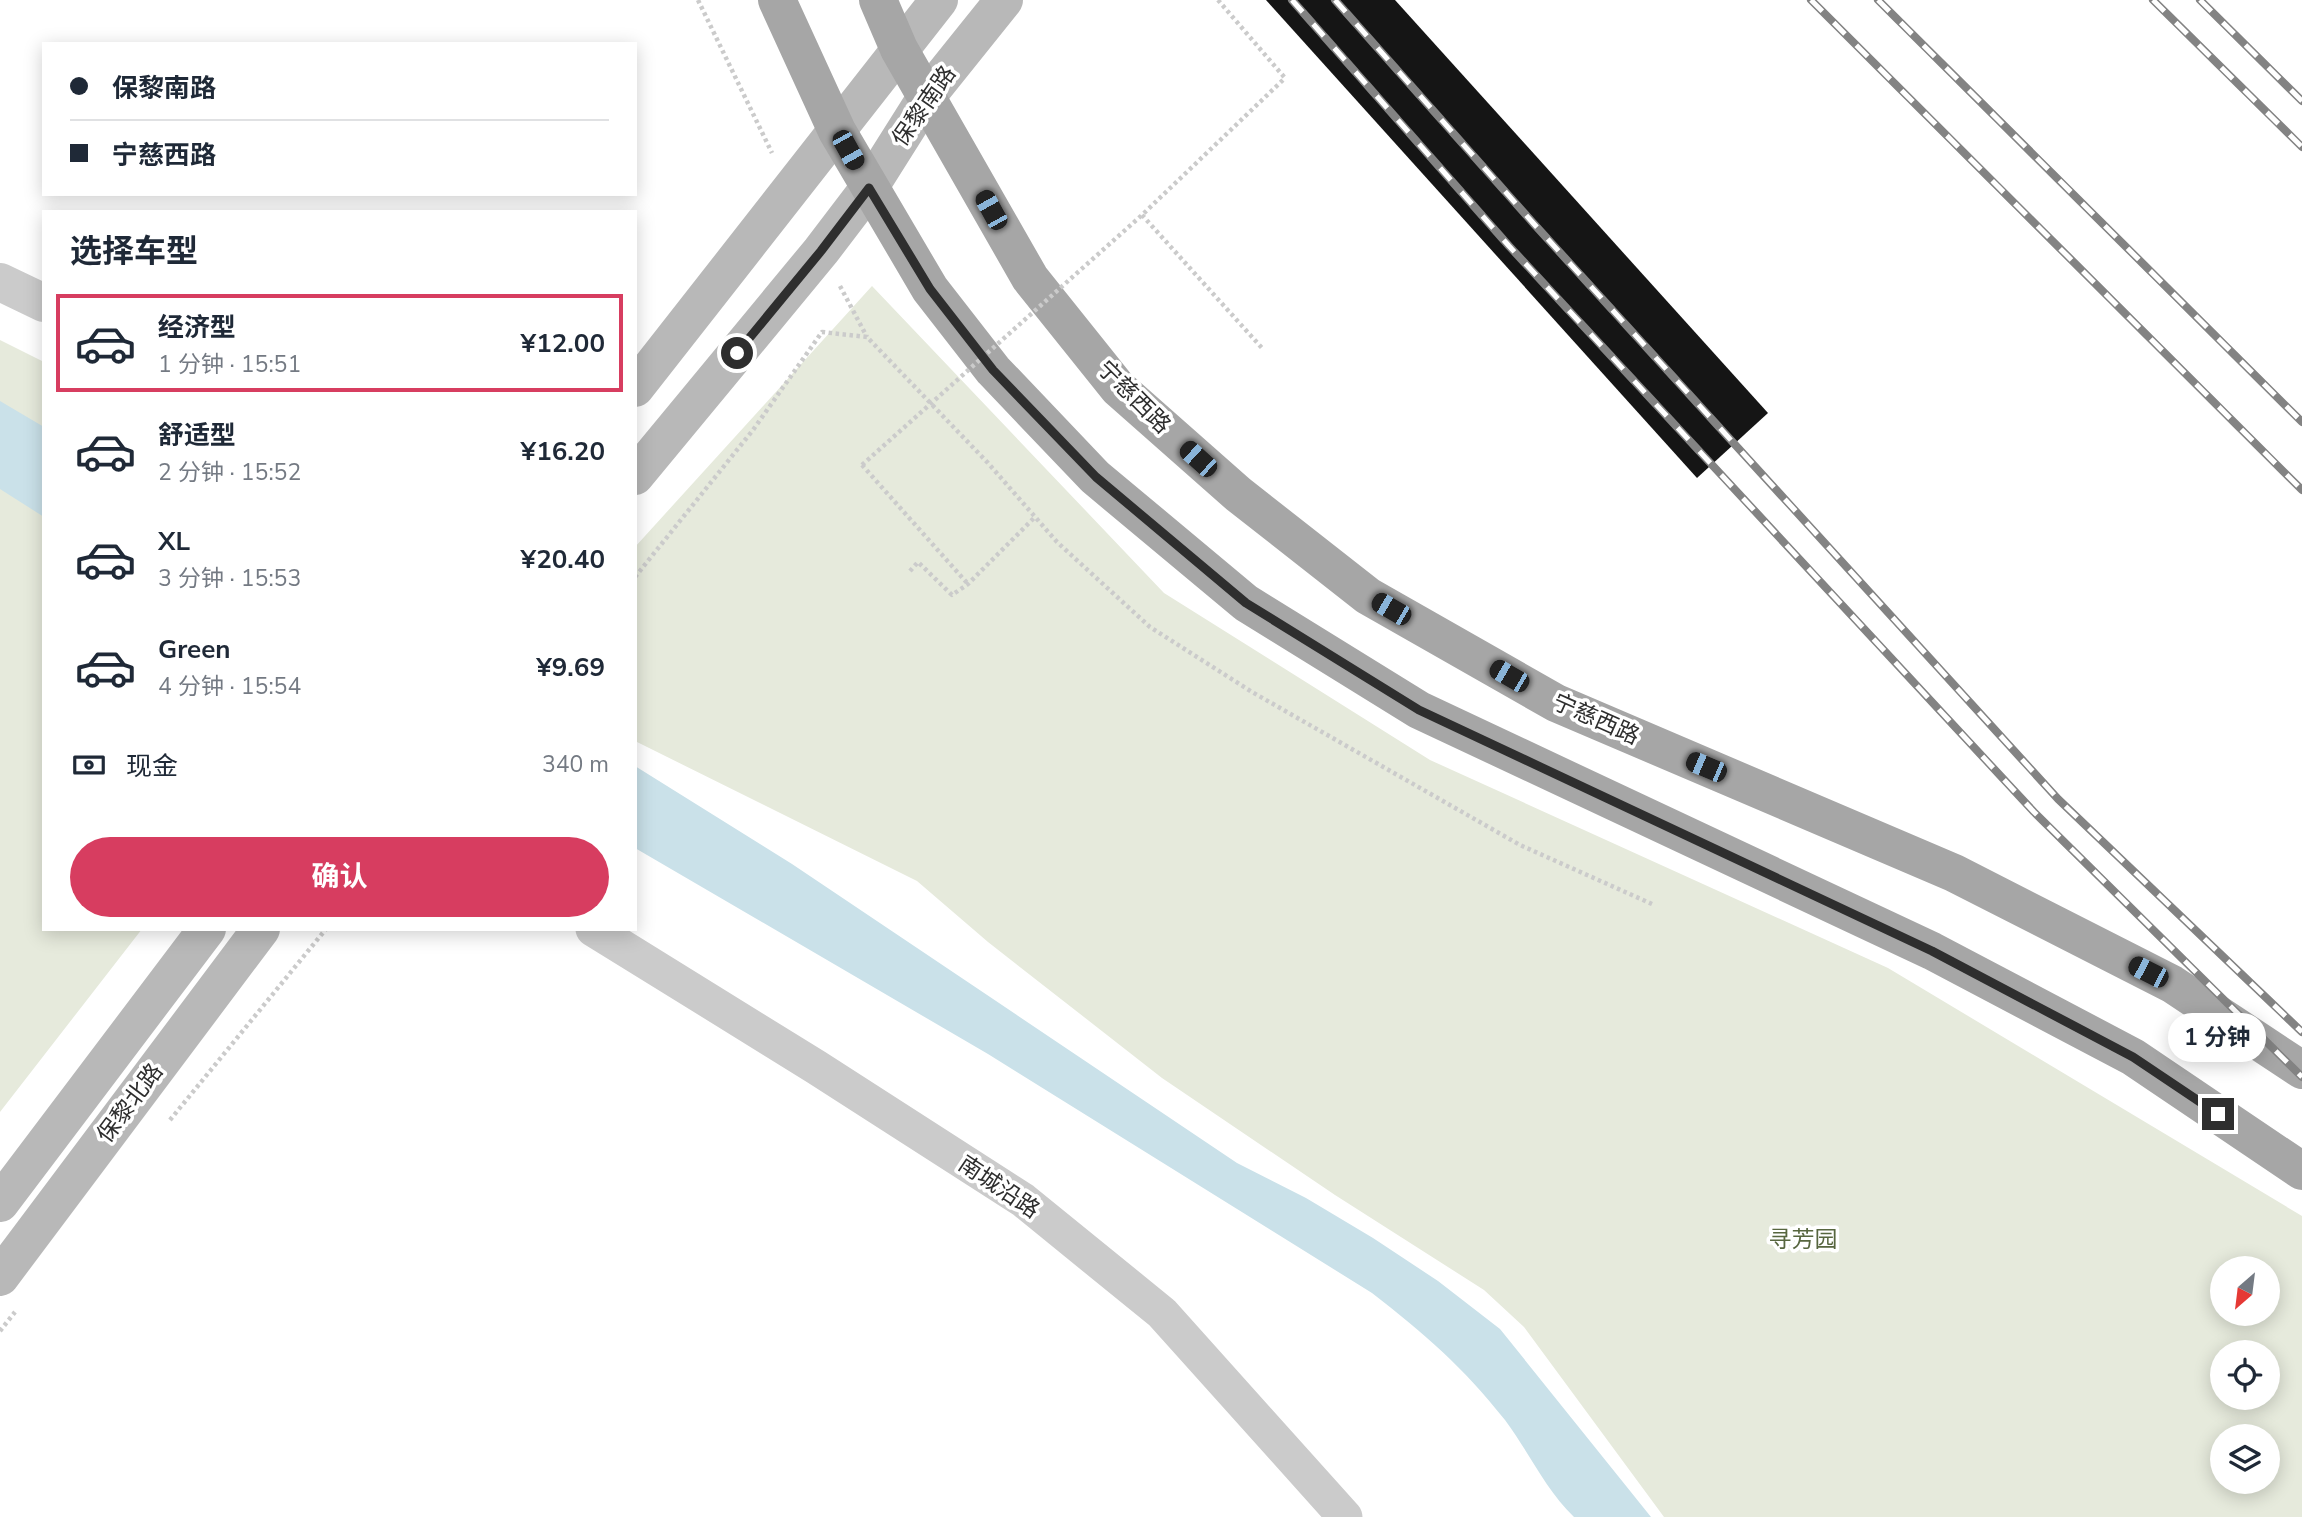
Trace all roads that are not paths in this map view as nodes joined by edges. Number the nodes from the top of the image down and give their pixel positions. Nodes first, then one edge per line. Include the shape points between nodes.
1 (777, 0) edge
2 (878, 0) edge
3 (939, 0) edge
4 (1004, 0) edge
5 (899, 49) junction
6 (927, 96) junction
7 (837, 131) junction
8 (869, 188) junction
9 (0, 282) edge
10 (42, 302) edge
11 (637, 385) edge
12 (637, 474) edge
13 (205, 931) edge
14 (260, 931) edge
15 (596, 931) edge
16 (2302, 1070) edge
17 (2302, 1171) edge
18 (0, 1203) edge
19 (0, 1277) edge
20 (1345, 1517) edge

1 - 7 main road
2 - 5 main road, 宁慈西路
3 - 5 main road
4 - 6 main road, 保黎南路
5 - 6 main road, 宁慈西路
5 - 7 main road
6 - 8 main road, 保黎南路
6 - 16 main road, 宁慈西路 via 1030,278 1118,387 1238,494 1368,596 1556,703 1954,873 2172,984
7 - 8 main road
7 - 11 main road
8 - 12 main road, 保黎南路
8 - 17 main road via 930,289 993,370 1096,477 1246,603 1419,710 1932,951 2133,1057
9 - 10 street
13 - 18 main road, 保黎北路
14 - 19 main road, 保黎北路
15 - 20 street, 南城沿路 via 1023,1200 1162,1313

